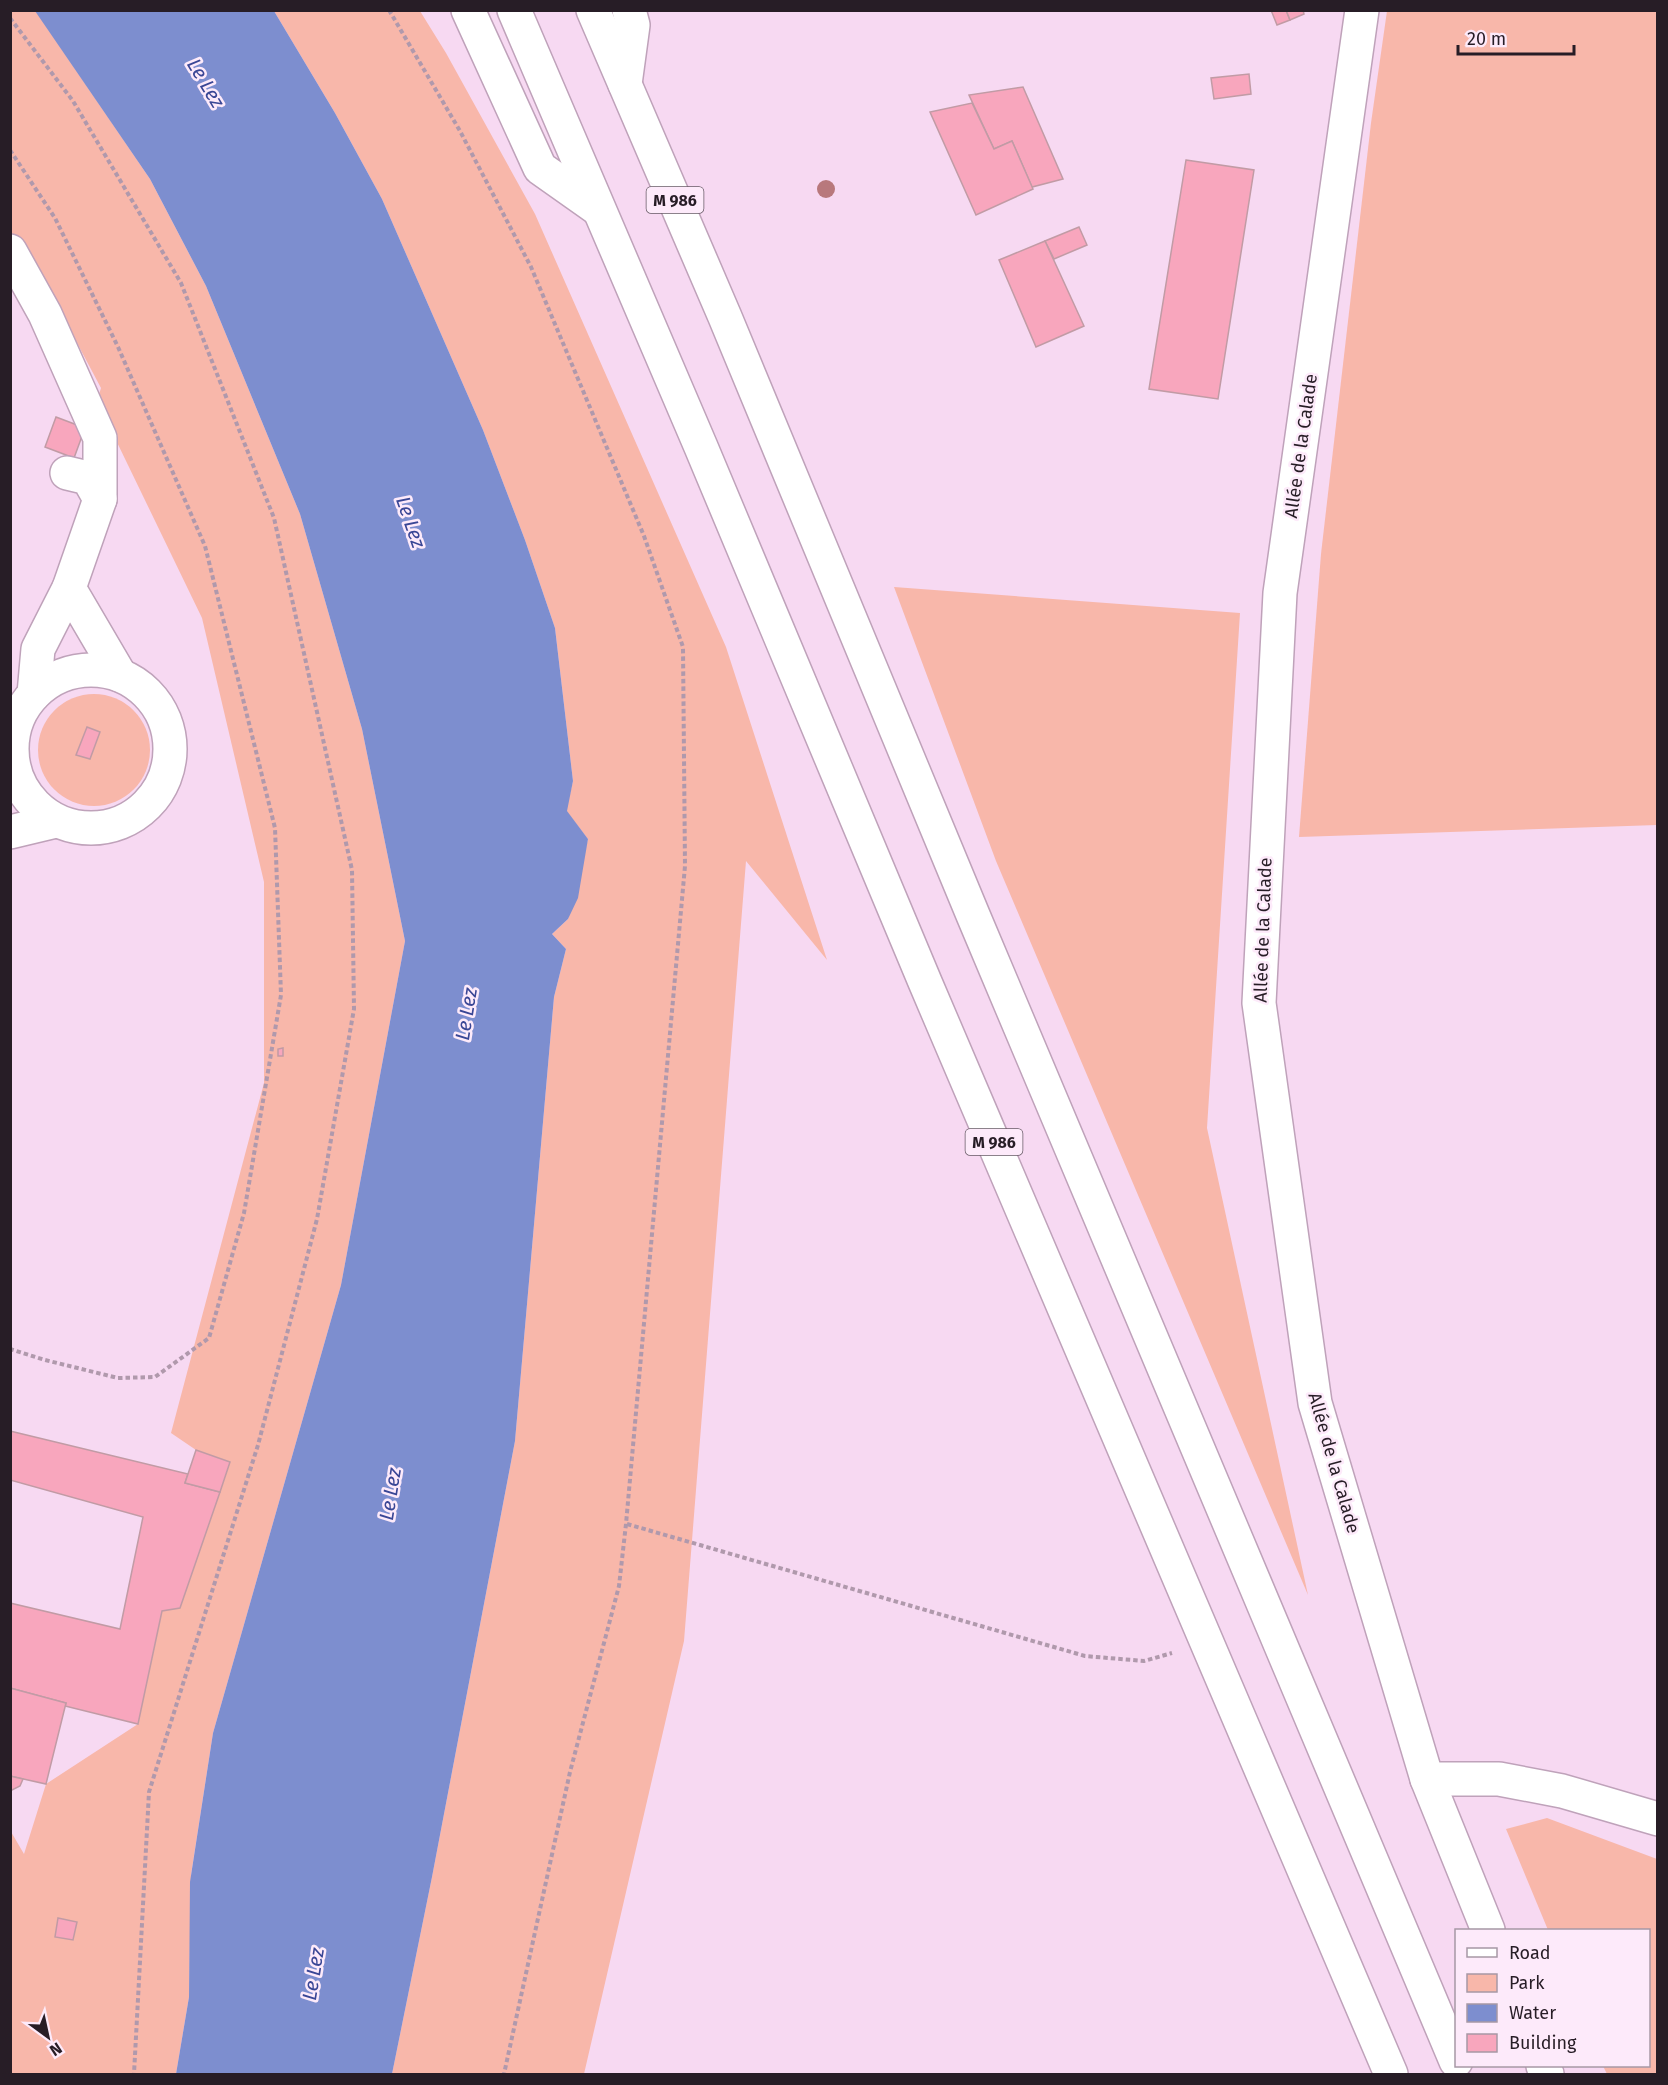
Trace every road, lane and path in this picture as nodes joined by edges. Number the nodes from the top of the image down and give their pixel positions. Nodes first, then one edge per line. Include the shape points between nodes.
1 (389, 10) edge
2 (468, 10) edge
3 (514, 10) edge
4 (593, 10) edge
5 (629, 10) edge
6 (1362, 10) edge
7 (10, 18) edge
8 (625, 84) junction
9 (10, 150) edge
10 (598, 209) junction
11 (10, 251) edge
12 (68, 473) dead end
13 (100, 499) junction
14 (69, 588) junction
15 (120, 675) junction
16 (21, 709) edge
17 (11, 760) edge
18 (56, 821) junction
19 (10, 832) edge
20 (10, 1349) edge
21 (626, 1524) junction
22 (1208, 1643) junction
23 (1426, 1779) junction
24 (1658, 1819) edge
25 (1488, 1929) edge
26 (1455, 2059) edge
27 (134, 2074) edge
28 (504, 2074) edge
29 (1391, 2074) edge

1 - 21 path via 460,130 531,267 644,536 683,647 685,866
2 - 10 main road via 540,168
3 - 10 main road, M 986
4 - 8 main road, M 986
5 - 8 main road via 633,25
6 - 23 main road, Allée de la Calade via 1280,593 1259,1003 1315,1404
7 - 27 path via 73,101 182,283 274,518 352,870 354,1009 317,1218 258,1444 149,1792
8 - 26 main road, M 986
9 - 20 path via 60,229 118,347 206,546 274,828 280,995 244,1213 209,1338 155,1377 118,1378
10 - 22 main road, M 986
11 - 13 main road via 45,315 100,438
12 - 13 main road via 88,478
13 - 14 main road
14 - 15 main road
14 - 16 main road via 38,649
15 - 16 main road via 74,671 52,680
15 - 18 main road via 148,694 159,707 169,731 170,756 164,781 150,803 130,819 106,828 80,828
16 - 17 main road via 12,737
17 - 18 main road via 19,784 34,806
18 - 19 main road
21 - 22 path via 1085,1656 1144,1660
21 - 28 path via 619,1586 570,1772
22 - 29 main road, M 986
23 - 24 main road via 1499,1779 1562,1791
23 - 25 main road, Allée de la Calade

